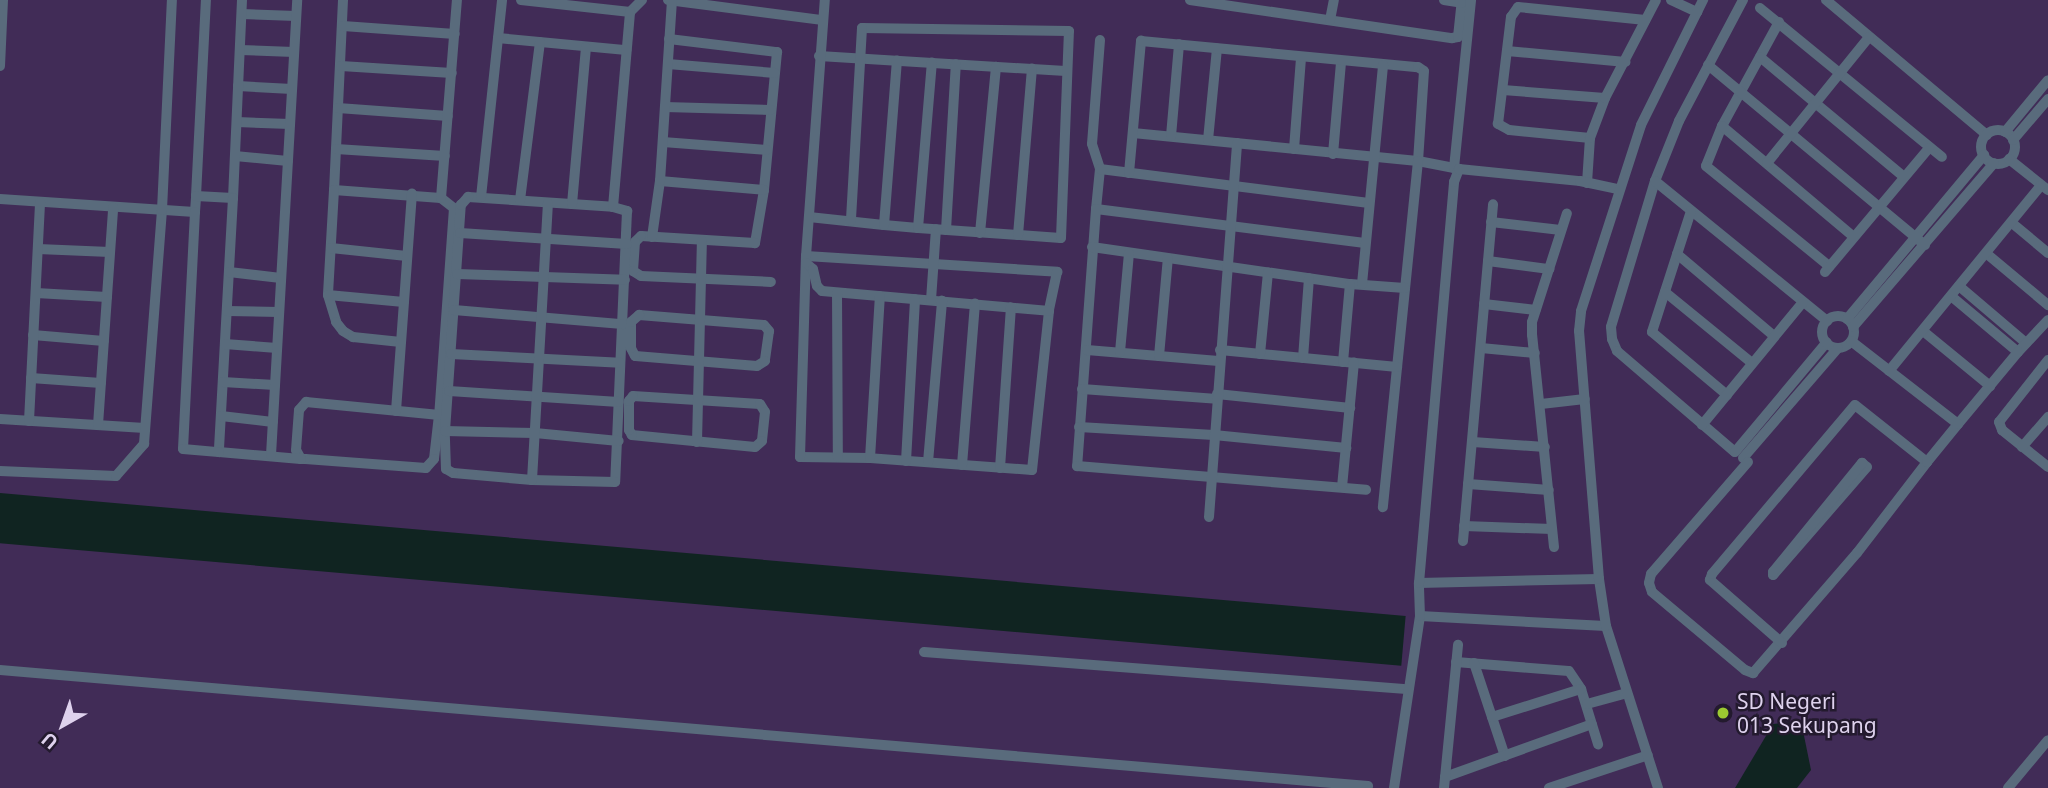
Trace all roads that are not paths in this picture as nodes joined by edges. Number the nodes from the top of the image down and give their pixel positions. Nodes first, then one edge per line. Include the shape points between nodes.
1 (3, 0) edge
2 (172, 0) edge
3 (206, 0) edge
4 (242, 0) edge
5 (297, 0) edge
6 (343, 0) edge
7 (457, 0) edge
8 (502, 0) edge
9 (521, 0) edge
10 (642, 0) edge
11 (670, 0) edge
12 (825, 0) edge
13 (1189, 0) edge
14 (1291, 0) edge
15 (1334, 0) edge
16 (1444, 0) edge
17 (1656, 0) edge
18 (1671, 0) edge
19 (1703, 0) edge
20 (1743, 0) edge
21 (1826, 0) edge
22 (1465, 1) edge
23 (1251, 5) edge
24 (1760, 8) dead end
25 (630, 12) junction
26 (1697, 12) junction
27 (1290, 13) junction
28 (242, 14) junction
29 (296, 16) junction
30 (823, 20) junction
31 (1330, 20) junction
32 (1645, 20) junction
33 (1779, 22) junction
34 (343, 26) junction
35 (455, 34) junction
36 (1870, 37) junction
37 (498, 38) junction
38 (669, 39) junction
39 (1101, 40) dead end
40 (540, 42) junction
41 (1179, 44) junction
42 (586, 48) junction
43 (1217, 48) junction
44 (240, 50) junction
45 (626, 50) junction
46 (1507, 51) junction
47 (294, 52) junction
48 (819, 56) junction
49 (1301, 57) junction
50 (1760, 57) junction
51 (861, 61) junction
52 (897, 61) junction
53 (932, 62) junction
54 (1342, 62) junction
55 (1625, 62) junction
56 (668, 64) junction
57 (956, 64) junction
58 (1382, 65) junction
59 (1709, 65) junction
60 (0, 66) edge
61 (341, 66) junction
62 (996, 67) junction
63 (1032, 69) junction
64 (1066, 71) junction
65 (452, 73) junction
66 (775, 73) junction
67 (1840, 74) junction
68 (2048, 80) edge
69 (238, 86) junction
70 (292, 89) junction
71 (1503, 90) junction
72 (1742, 92) junction
73 (1605, 98) junction
74 (2048, 99) edge
75 (1816, 103) junction
76 (665, 107) junction
77 (338, 108) junction
78 (771, 110) junction
79 (448, 116) junction
80 (237, 122) junction
81 (290, 124) junction
82 (1722, 126) junction
83 (1133, 133) junction
84 (1791, 135) junction
85 (1987, 135) junction
86 (1171, 136) junction
87 (2009, 136) junction
88 (1590, 138) junction
89 (1208, 140) junction
90 (663, 142) junction
91 (1237, 143) junction
92 (1929, 148) junction
93 (336, 149) junction
94 (767, 149) junction
95 (1294, 149) junction
96 (1333, 154) junction
97 (1984, 155) junction
98 (235, 156) junction
99 (445, 156) junction
100 (1941, 157) dead end
101 (1375, 158) junction
102 (2009, 159) junction
103 (1418, 161) junction
104 (288, 162) junction
105 (1767, 163) junction
106 (1994, 163) junction
107 (1457, 168) junction
108 (1100, 169) junction
109 (1129, 173) junction
110 (1905, 177) junction
111 (660, 181) junction
112 (1655, 181) junction
113 (1587, 183) junction
114 (1233, 186) junction
115 (2045, 188) edge
116 (1619, 189) junction
117 (334, 190) junction
118 (764, 190) junction
119 (412, 194) junction
120 (196, 196) junction
121 (481, 197) junction
122 (233, 198) junction
123 (441, 198) junction
124 (0, 200) edge
125 (520, 200) junction
126 (40, 202) junction
127 (548, 203) junction
128 (1369, 203) junction
129 (572, 204) junction
130 (1493, 204) dead end
131 (613, 207) junction
132 (113, 208) junction
133 (1878, 208) junction
134 (1096, 209) junction
135 (162, 210) junction
136 (1691, 211) junction
137 (195, 212) junction
138 (1567, 213) dead end
139 (808, 217) junction
140 (851, 221) junction
141 (1491, 222) junction
142 (2012, 223) junction
143 (884, 225) junction
144 (1230, 225) junction
145 (918, 228) junction
146 (941, 229) junction
147 (1561, 230) junction
148 (460, 233) junction
149 (980, 233) junction
150 (1018, 235) junction
151 (652, 237) junction
152 (1854, 237) junction
153 (1915, 237) junction
154 (548, 241) junction
155 (702, 241) junction
156 (1365, 243) junction
157 (627, 244) junction
158 (1925, 245) junction
159 (1092, 247) junction
160 (331, 248) junction
161 (38, 249) junction
162 (110, 252) junction
163 (1129, 253) junction
164 (2048, 253) edge
165 (1677, 254) junction
166 (1987, 254) junction
167 (407, 256) junction
168 (1167, 258) junction
169 (806, 260) junction
170 (1488, 261) junction
171 (934, 264) junction
172 (1227, 267) junction
173 (1549, 269) junction
174 (229, 272) junction
175 (1268, 272) junction
176 (457, 274) junction
177 (545, 277) junction
178 (281, 278) junction
179 (1309, 278) junction
180 (625, 280) junction
181 (701, 281) junction
182 (771, 282) dead end
183 (1356, 284) junction
184 (1959, 286) junction
185 (1405, 288) junction
186 (1665, 292) junction
187 (36, 293) junction
188 (837, 293) junction
189 (328, 295) junction
190 (880, 296) junction
191 (1951, 296) junction
192 (107, 297) junction
193 (915, 299) junction
194 (936, 301) junction
195 (404, 302) junction
196 (1802, 302) junction
197 (975, 304) junction
198 (1484, 304) junction
199 (2048, 305) edge
200 (1011, 307) junction
201 (454, 310) junction
202 (1536, 310) junction
203 (227, 311) junction
204 (1049, 311) junction
205 (279, 312) junction
206 (543, 316) junction
207 (700, 320) junction
208 (2048, 320) edge
209 (1826, 321) junction
210 (1850, 323) junction
211 (622, 324) junction
212 (1923, 331) junction
213 (33, 335) junction
214 (1774, 336) junction
215 (104, 341) junction
216 (1851, 341) junction
217 (401, 342) junction
218 (1827, 342) junction
219 (225, 344) junction
220 (277, 348) junction
221 (1480, 348) junction
222 (1838, 348) junction
223 (2022, 348) junction
224 (1087, 350) junction
225 (1121, 352) junction
226 (1535, 353) junction
227 (451, 354) junction
228 (1260, 354) junction
229 (1159, 356) junction
230 (1220, 356) junction
231 (1303, 358) junction
232 (540, 359) junction
233 (699, 360) junction
234 (2048, 360) edge
235 (1349, 362) junction
236 (620, 363) junction
237 (1752, 363) junction
238 (1397, 366) junction
239 (1889, 371) junction
240 (31, 378) junction
241 (223, 382) junction
242 (101, 383) junction
243 (275, 385) junction
244 (1990, 386) junction
245 (1082, 389) junction
246 (449, 391) junction
247 (1727, 395) junction
248 (1217, 397) junction
249 (538, 398) junction
250 (697, 399) junction
251 (1585, 399) junction
252 (619, 402) junction
253 (1541, 404) junction
254 (1350, 408) junction
255 (396, 411) junction
256 (439, 415) junction
257 (221, 416) junction
258 (2048, 416) edge
259 (0, 419) edge
260 (29, 421) junction
261 (273, 422) junction
262 (1958, 424) junction
263 (98, 425) junction
264 (1702, 425) junction
265 (145, 428) junction
266 (1079, 428) junction
267 (446, 431) junction
268 (535, 433) junction
269 (1214, 435) junction
270 (619, 441) junction
271 (1473, 442) junction
272 (697, 443) junction
273 (1545, 447) junction
274 (2022, 447) junction
275 (1346, 448) junction
276 (219, 452) junction
277 (271, 455) junction
278 (838, 457) junction
279 (1742, 457) junction
280 (301, 458) junction
281 (870, 458) junction
282 (906, 461) junction
283 (928, 462) junction
284 (1927, 462) junction
285 (962, 465) junction
286 (2048, 467) edge
287 (1000, 468) junction
288 (0, 471) edge
289 (1212, 477) junction
290 (532, 480) junction
291 (1468, 484) junction
292 (1342, 487) junction
293 (1549, 489) junction
294 (1366, 490) dead end
295 (1383, 507) dead end
296 (1209, 517) dead end
297 (1816, 519) joint
298 (1464, 526) junction
299 (1552, 529) junction
300 (1463, 541) dead end
301 (1554, 547) dead end
302 (1599, 579) junction
303 (1419, 583) junction
304 (1420, 616) junction
305 (1606, 626) junction
306 (1782, 643) junction
307 (1458, 645) dead end
308 (924, 652) dead end
309 (1456, 662) junction
310 (1474, 663) junction
311 (1509, 666) junction
312 (0, 670) edge
313 (1479, 678) junction
314 (1407, 689) junction
315 (1581, 689) junction
316 (1627, 692) junction
317 (1587, 704) junction
318 (1492, 717) junction
319 (1592, 724) junction
320 (2048, 740) edge
321 (1598, 744) dead end
322 (1648, 755) junction
323 (1505, 756) junction
324 (1445, 782) edge
325 (1368, 786) edge
326 (1394, 788) edge
327 (1549, 788) edge
328 (1658, 788) edge
329 (2008, 788) edge

1 - 60 street
2 - 135 street
3 - 120 street
4 - 28 street
5 - 29 street
6 - 34 street
7 - 35 street
8 - 37 street
9 - 25 street
10 - 25 street
11 - 30 street
11 - 38 street
12 - 30 street
13 - 23 street
14 - 27 street
15 - 31 street
16 - 22 street
17 - 32 street
18 - 26 street
19 - 26 street
20 - 59 street
21 - 36 street
22 - 31 street via 1458,37 1452,38
22 - 107 street
23 - 27 street
24 - 33 street
25 - 45 street
26 - 116 street via 1641,125
27 - 31 street
28 - 29 street
28 - 44 street
29 - 47 street
30 - 48 street
32 - 46 street via 1518,7 1511,17
32 - 55 street
33 - 50 street
33 - 67 street
34 - 35 street
34 - 61 street
35 - 65 street
36 - 67 street
36 - 85 street
37 - 40 street
37 - 121 street
38 - 56 street
38 - 66 street via 777,52
39 - 108 street via 1092,144
40 - 42 street
40 - 125 street
41 - 43 street
41 - 83 street via 1141,41
41 - 86 street
42 - 45 street
42 - 129 street
43 - 49 street
43 - 89 street
44 - 47 street
44 - 69 street
45 - 131 street
46 - 55 street
46 - 71 street
47 - 70 street
48 - 51 street
48 - 139 street
49 - 54 street
49 - 95 street
50 - 72 street
50 - 75 street
51 - 52 street
51 - 64 street via 862,28 1069,31
51 - 140 street
52 - 53 street
52 - 143 street
53 - 57 street
53 - 145 street
54 - 58 street
54 - 96 street
55 - 73 street
56 - 66 street
56 - 76 street
57 - 62 street
57 - 146 street
58 - 101 street
58 - 103 street via 1418,67 1426,75
59 - 72 street
59 - 112 street via 1679,121
61 - 65 street
61 - 77 street
62 - 63 street
62 - 149 street
63 - 64 street
63 - 150 street
64 - 150 street via 1061,238
65 - 79 street
66 - 78 street
67 - 75 street
67 - 92 street
68 - 87 street
69 - 70 street
69 - 80 street
70 - 81 street
71 - 73 street
71 - 88 street via 1498,124 1503,128
72 - 82 street
72 - 84 street
73 - 88 street
74 - 87 street
75 - 84 street
75 - 110 street
76 - 78 street
76 - 90 street
77 - 79 street
77 - 93 street
78 - 94 street
79 - 99 street
80 - 81 street
80 - 98 street
81 - 104 street
82 - 105 street
82 - 152 street via 1706,166 1827,269
83 - 86 street
83 - 109 street
84 - 105 street
84 - 133 street
85 - 87 street via 1994,131
85 - 97 street via 1981,147
86 - 89 street
87 - 102 street via 2014,150
88 - 113 street
89 - 91 street
90 - 94 street
90 - 111 street
91 - 95 street
91 - 114 street
92 - 100 street
92 - 110 street
93 - 99 street
93 - 117 street
94 - 118 street
95 - 96 street
96 - 101 street
97 - 106 street
97 - 153 street
98 - 104 street
98 - 122 street
99 - 123 street
101 - 103 street
101 - 128 street
102 - 106 street
102 - 115 street
103 - 107 street
103 - 185 street
104 - 178 street
105 - 152 street
106 - 158 street
107 - 113 street
107 - 303 street
108 - 109 street
108 - 134 street
109 - 114 street
110 - 133 street
111 - 118 street
111 - 151 street
112 - 136 street
112 - 264 street via 1611,327 1612,339 1617,351
113 - 116 street
114 - 128 street
114 - 144 street
115 - 142 street
116 - 251 street via 1581,311
117 - 119 street
117 - 160 street
118 - 155 street via 755,243
119 - 123 street
119 - 167 street
120 - 122 street
120 - 137 street
121 - 125 street
121 - 148 street via 463,201
122 - 174 street
123 - 256 street via 451,203 454,213
124 - 126 street
125 - 127 street
126 - 132 street
126 - 161 street
127 - 129 street
127 - 154 street
128 - 156 street
129 - 131 street
130 - 141 street
131 - 157 street via 628,214
132 - 135 street
132 - 162 street
133 - 152 street
133 - 153 street
134 - 144 street
134 - 159 street
135 - 137 street
135 - 265 street
136 - 165 street
136 - 196 street
137 - 276 street via 183,449
138 - 147 street
139 - 140 street
139 - 169 street
140 - 143 street
141 - 147 street
141 - 170 street
142 - 164 street
142 - 166 street
143 - 145 street
144 - 156 street
144 - 172 street
145 - 146 street
146 - 149 street
146 - 171 street
147 - 173 street
148 - 154 street
148 - 176 street
149 - 150 street
151 - 155 street
151 - 181 street via 635,240 635,274
153 - 158 street
153 - 210 street
154 - 157 street
154 - 177 street
155 - 181 street
156 - 183 street
157 - 180 street
158 - 210 street
159 - 163 street
159 - 224 street
160 - 167 street
160 - 189 street
161 - 162 street
161 - 187 street
162 - 192 street
163 - 168 street
163 - 225 street
165 - 186 street
165 - 214 street
166 - 184 street
166 - 199 street
167 - 195 street
168 - 172 street
168 - 229 street
169 - 171 street
169 - 188 street via 817,286
169 - 278 street via 800,457
170 - 173 street
170 - 198 street
171 - 194 street
171 - 204 street via 1057,272
172 - 175 street
172 - 230 street
173 - 202 street
174 - 178 street
174 - 203 street
175 - 179 street
175 - 228 street
176 - 177 street
176 - 201 street
177 - 180 street
177 - 206 street
178 - 205 street
179 - 183 street
179 - 231 street
180 - 211 street
181 - 182 street
181 - 207 street
183 - 185 street
183 - 235 street
184 - 191 street
184 - 223 street
185 - 238 street
186 - 237 street
186 - 247 street via 1652,332
187 - 192 street
187 - 213 street
188 - 190 street
188 - 278 street
189 - 195 street
189 - 217 street via 346,334
190 - 193 street
190 - 281 street
191 - 212 street
191 - 223 street
192 - 215 street
193 - 194 street
193 - 282 street
194 - 197 street
194 - 283 street
195 - 217 street
196 - 209 street
196 - 214 street
197 - 200 street
197 - 285 street
198 - 202 street
198 - 221 street
200 - 204 street
200 - 287 street
201 - 206 street
201 - 227 street
202 - 226 street
203 - 205 street
203 - 219 street
204 - 287 street via 1032,470
205 - 220 street
206 - 211 street
206 - 232 street
207 - 233 street
207 - 233 street via 761,324 769,331 761,365
207 - 233 street via 636,316 631,322 635,356
208 - 223 street
209 - 210 street via 1836,316
209 - 218 street
210 - 216 street
211 - 236 street
212 - 239 street
212 - 244 street
213 - 215 street
213 - 240 street
214 - 237 street
215 - 242 street
216 - 222 street
216 - 239 street
217 - 255 street
218 - 222 street
218 - 279 street
219 - 220 street
219 - 241 street
220 - 243 street
221 - 226 street
221 - 271 street
222 - 279 street
223 - 244 street
224 - 225 street
224 - 245 street
225 - 229 street
226 - 253 street
227 - 232 street
227 - 246 street
228 - 230 street
228 - 231 street
229 - 230 street
230 - 248 street
231 - 235 street
232 - 236 street
232 - 249 street
233 - 250 street
234 - 274 street via 1999,422
235 - 238 street
235 - 254 street
236 - 252 street
237 - 247 street
238 - 295 street
239 - 262 street
240 - 242 street
240 - 260 street
241 - 243 street
241 - 257 street
242 - 263 street
243 - 261 street
244 - 262 street
245 - 248 street
245 - 266 street
246 - 249 street
246 - 267 street
247 - 264 street
248 - 254 street
248 - 269 street
249 - 252 street
249 - 268 street
250 - 272 street
250 - 272 street via 755,404 765,412 758,446
250 - 272 street via 633,396 628,427 637,436
251 - 253 street
251 - 302 street
252 - 270 street
253 - 273 street
254 - 275 street
255 - 256 street
255 - 280 street via 302,404 296,450
256 - 280 street via 434,459 426,468
257 - 261 street
257 - 276 street
258 - 274 street
259 - 260 street
260 - 263 street
261 - 277 street
262 - 284 street
263 - 265 street
264 - 279 street
265 - 288 street via 144,444 116,476
266 - 269 street
266 - 289 street via 1076,461 1083,468
267 - 268 street
267 - 290 street via 444,461 449,471
268 - 270 street
268 - 290 street
269 - 275 street
269 - 289 street
270 - 290 street via 615,482
271 - 273 street
271 - 291 street
273 - 293 street
274 - 286 street
275 - 292 street
276 - 277 street
277 - 280 street
278 - 281 street
279 - 306 street via 1651,574 1649,583 1651,592 1749,673 1760,668
281 - 282 street
282 - 283 street
283 - 285 street
284 - 306 street
284 - 306 street via 1854,405 1712,574 1710,580
285 - 287 street
289 - 292 street
289 - 296 street
291 - 293 street
291 - 298 street
292 - 294 street
293 - 299 street
297 - 297 street via 1862,463 1867,463 1773,575
298 - 299 street
298 - 300 street
299 - 301 street
302 - 303 street
302 - 305 street
303 - 304 street
304 - 305 street
304 - 314 street
305 - 316 street
307 - 309 street
308 - 314 street
309 - 310 street
309 - 324 street
310 - 311 street
310 - 313 street
311 - 313 street
311 - 315 street via 1563,669
312 - 325 street
313 - 318 street
314 - 326 street
315 - 317 street
315 - 318 street
316 - 317 street
316 - 322 street
317 - 319 street
318 - 323 street
319 - 321 street
319 - 323 street
320 - 329 street
322 - 327 street
322 - 328 street
323 - 324 street

